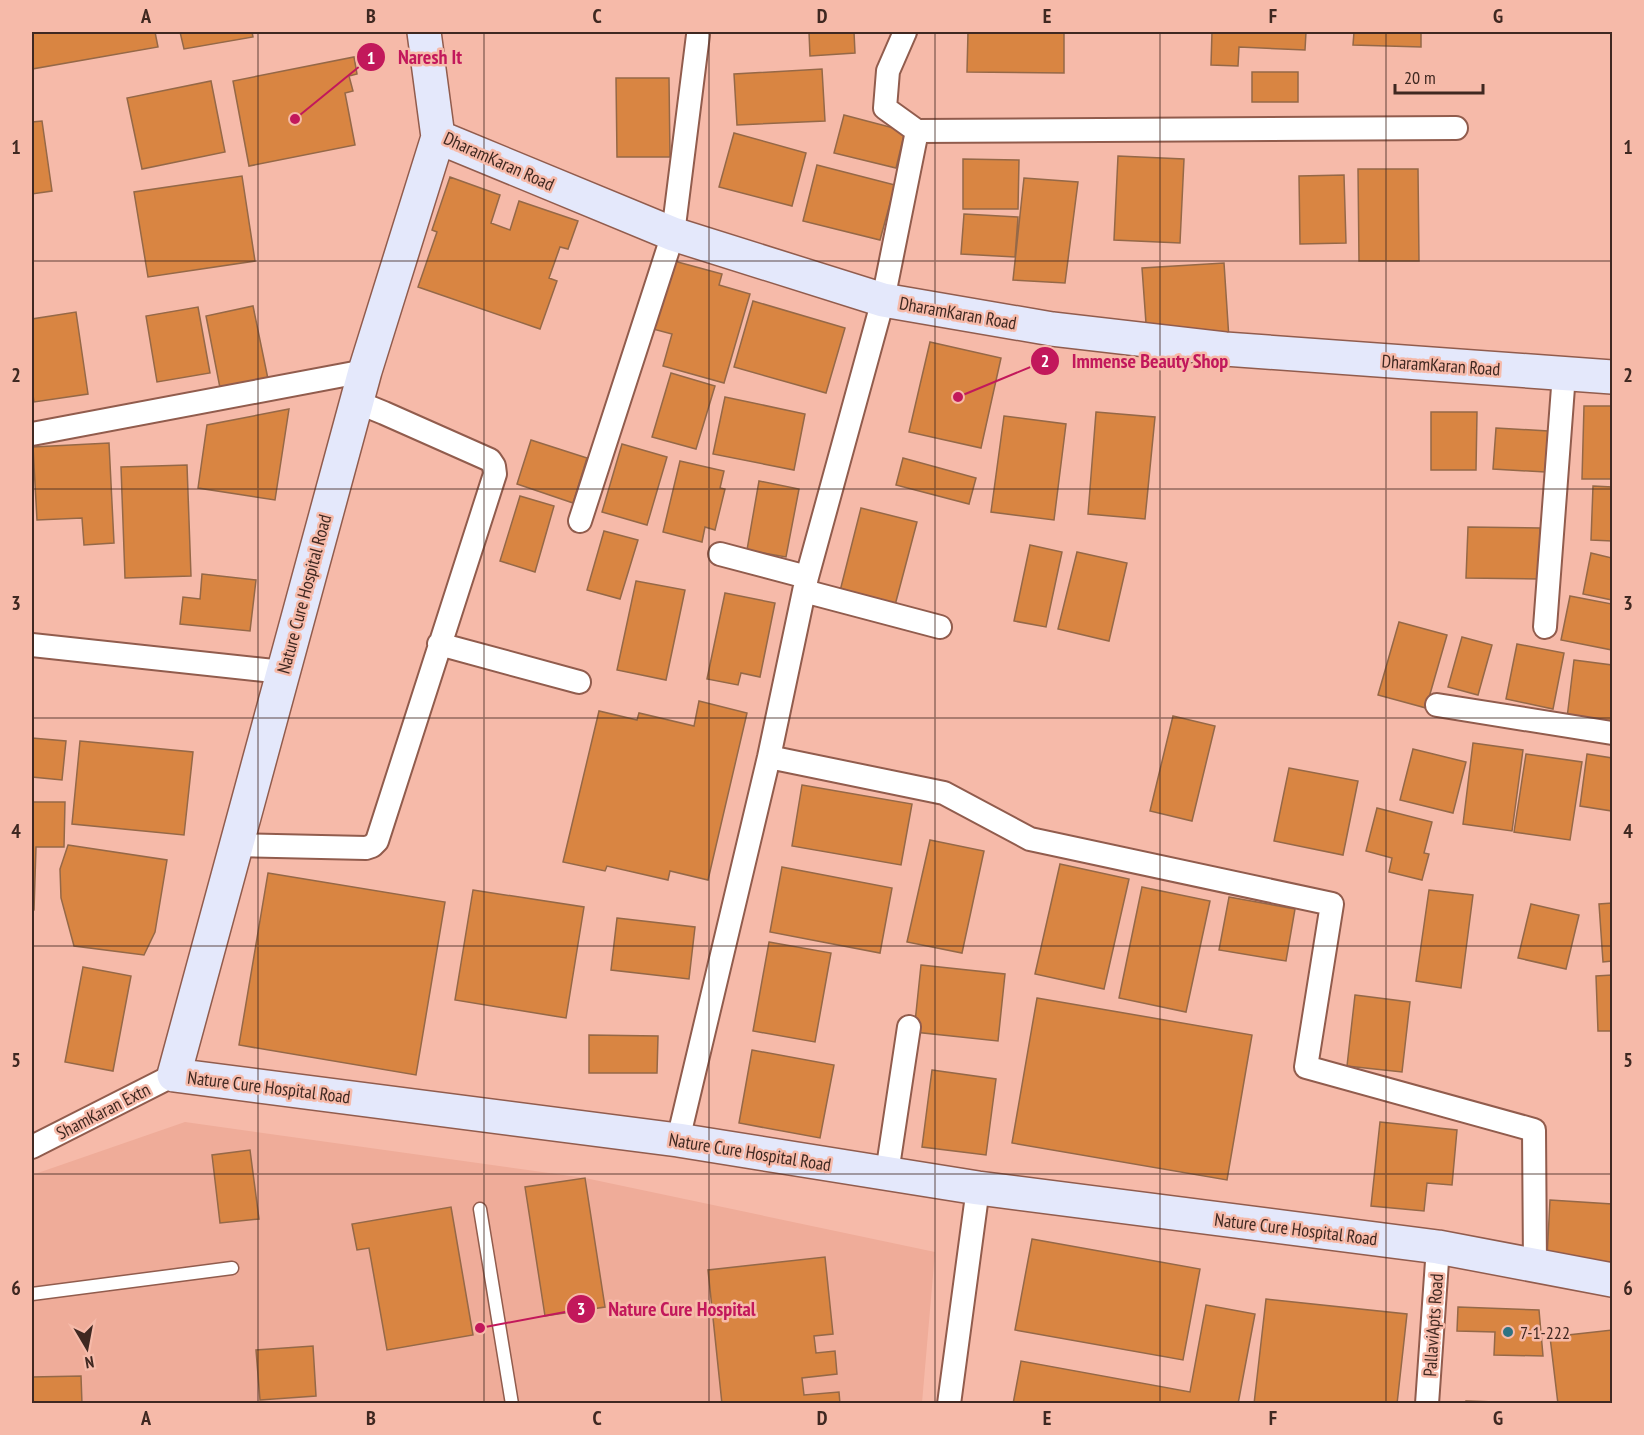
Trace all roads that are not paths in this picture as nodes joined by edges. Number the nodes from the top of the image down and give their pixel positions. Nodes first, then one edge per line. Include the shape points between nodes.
1 (424, 32) edge
2 (905, 32) edge
3 (698, 34) dead end
4 (1456, 128) dead end
5 (917, 131) junction
6 (438, 137) junction
7 (673, 234) junction
8 (883, 300) junction
9 (365, 371) junction
10 (1563, 374) junction
11 (1612, 377) edge
12 (357, 402) junction
13 (32, 434) edge
14 (580, 521) dead end
15 (720, 554) dead end
16 (805, 584) junction
17 (940, 627) dead end
18 (1545, 627) dead end
19 (440, 644) junction
20 (32, 645) edge
21 (283, 672) junction
22 (579, 682) dead end
23 (1437, 705) dead end
24 (1612, 733) edge
25 (769, 757) junction
26 (237, 844) junction
27 (909, 1027) dead end
28 (174, 1075) junction
29 (678, 1140) junction
30 (32, 1147) edge
31 (887, 1173) junction
32 (978, 1188) junction
33 (480, 1209) dead end
34 (1438, 1247) junction
35 (1535, 1266) junction
36 (231, 1268) dead end
37 (1612, 1280) edge
38 (32, 1294) edge
39 (512, 1404) edge
40 (949, 1404) edge
41 (1427, 1404) edge

1 - 6 street, DharamKaran Road
2 - 5 street via 888,71 885,108
3 - 7 street
4 - 5 street
5 - 8 street
6 - 7 street, DharamKaran Road
6 - 9 street, Nature Cure Hospital Road
7 - 8 street, DharamKaran Road
7 - 14 street
8 - 10 street, DharamKaran Road via 1052,329 1225,350
8 - 16 street
9 - 12 street, Nature Cure Hospital Road
9 - 13 street
10 - 11 street, DharamKaran Road
10 - 18 street
12 - 19 street via 484,457 494,466 495,474
12 - 21 street, Nature Cure Hospital Road
15 - 16 street
16 - 17 street
16 - 25 street
19 - 22 street
19 - 26 street via 377,842 360,848
20 - 21 street
21 - 26 street, Nature Cure Hospital Road
23 - 24 street
25 - 29 street
25 - 35 street via 944,793 1030,839 1332,904 1306,1067 1534,1130
26 - 28 street, Nature Cure Hospital Road
27 - 31 street
28 - 29 street, Nature Cure Hospital Road
28 - 30 street, ShamKaran Extn
29 - 31 street, Nature Cure Hospital Road
31 - 32 street, Nature Cure Hospital Road
32 - 34 street, Nature Cure Hospital Road
32 - 40 street
33 - 39 lane
34 - 35 street, Nature Cure Hospital Road
34 - 41 street, PallaviApts Road
35 - 37 street, Nature Cure Hospital Road
36 - 38 lane

